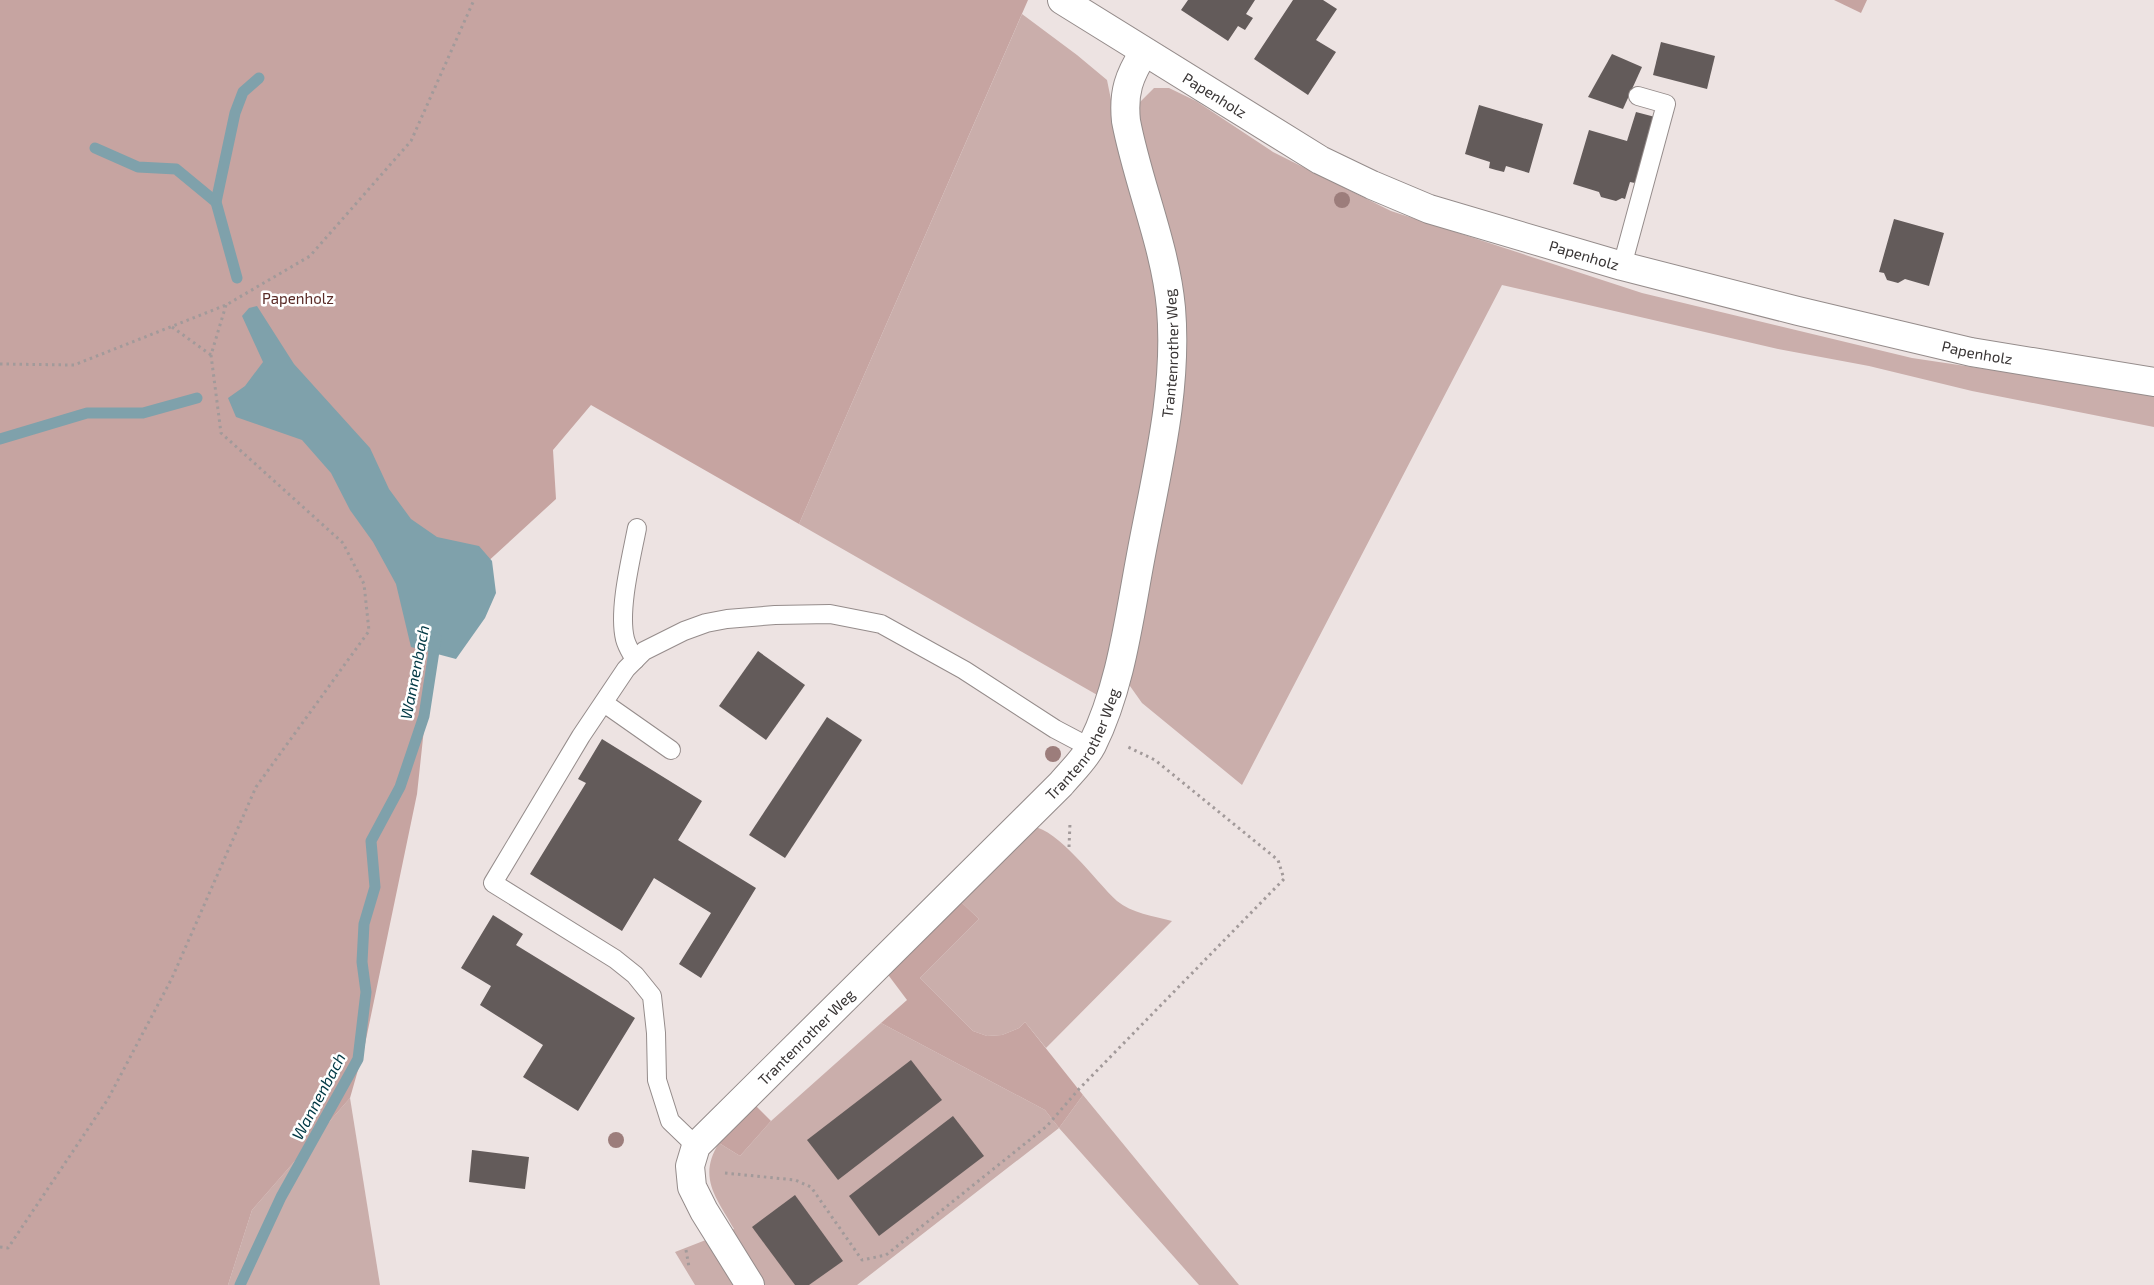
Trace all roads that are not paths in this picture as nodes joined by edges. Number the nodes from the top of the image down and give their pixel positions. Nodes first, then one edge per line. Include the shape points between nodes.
1 (1062, 0) edge
2 (1144, 52) junction
3 (1638, 96) dead end
4 (1622, 266) junction
5 (2154, 382) edge
6 (637, 528) dead end
7 (635, 660) junction
8 (604, 703) junction
9 (1091, 748) junction
10 (670, 750) dead end
11 (693, 1156) junction
12 (750, 1285) edge

1 - 2 street, Papenholz
2 - 4 street, Papenholz via 1320,160 1372,185 1429,209
2 - 9 street, Trantenrother Weg via 1128,79 1124,106 1163,263 1174,348 1164,433 1126,635 1113,688
3 - 4 lane via 1666,104
4 - 5 street, Papenholz via 1971,352
6 - 7 lane via 623,621 625,640
7 - 8 lane
7 - 9 lane via 644,651 684,631 727,619 830,614 881,624 964,670 1055,729
8 - 10 lane
8 - 11 lane via 493,883 615,959 635,975 652,996 657,1080 670,1121
9 - 11 street, Trantenrother Weg via 1062,784
11 - 12 street via 692,1187

